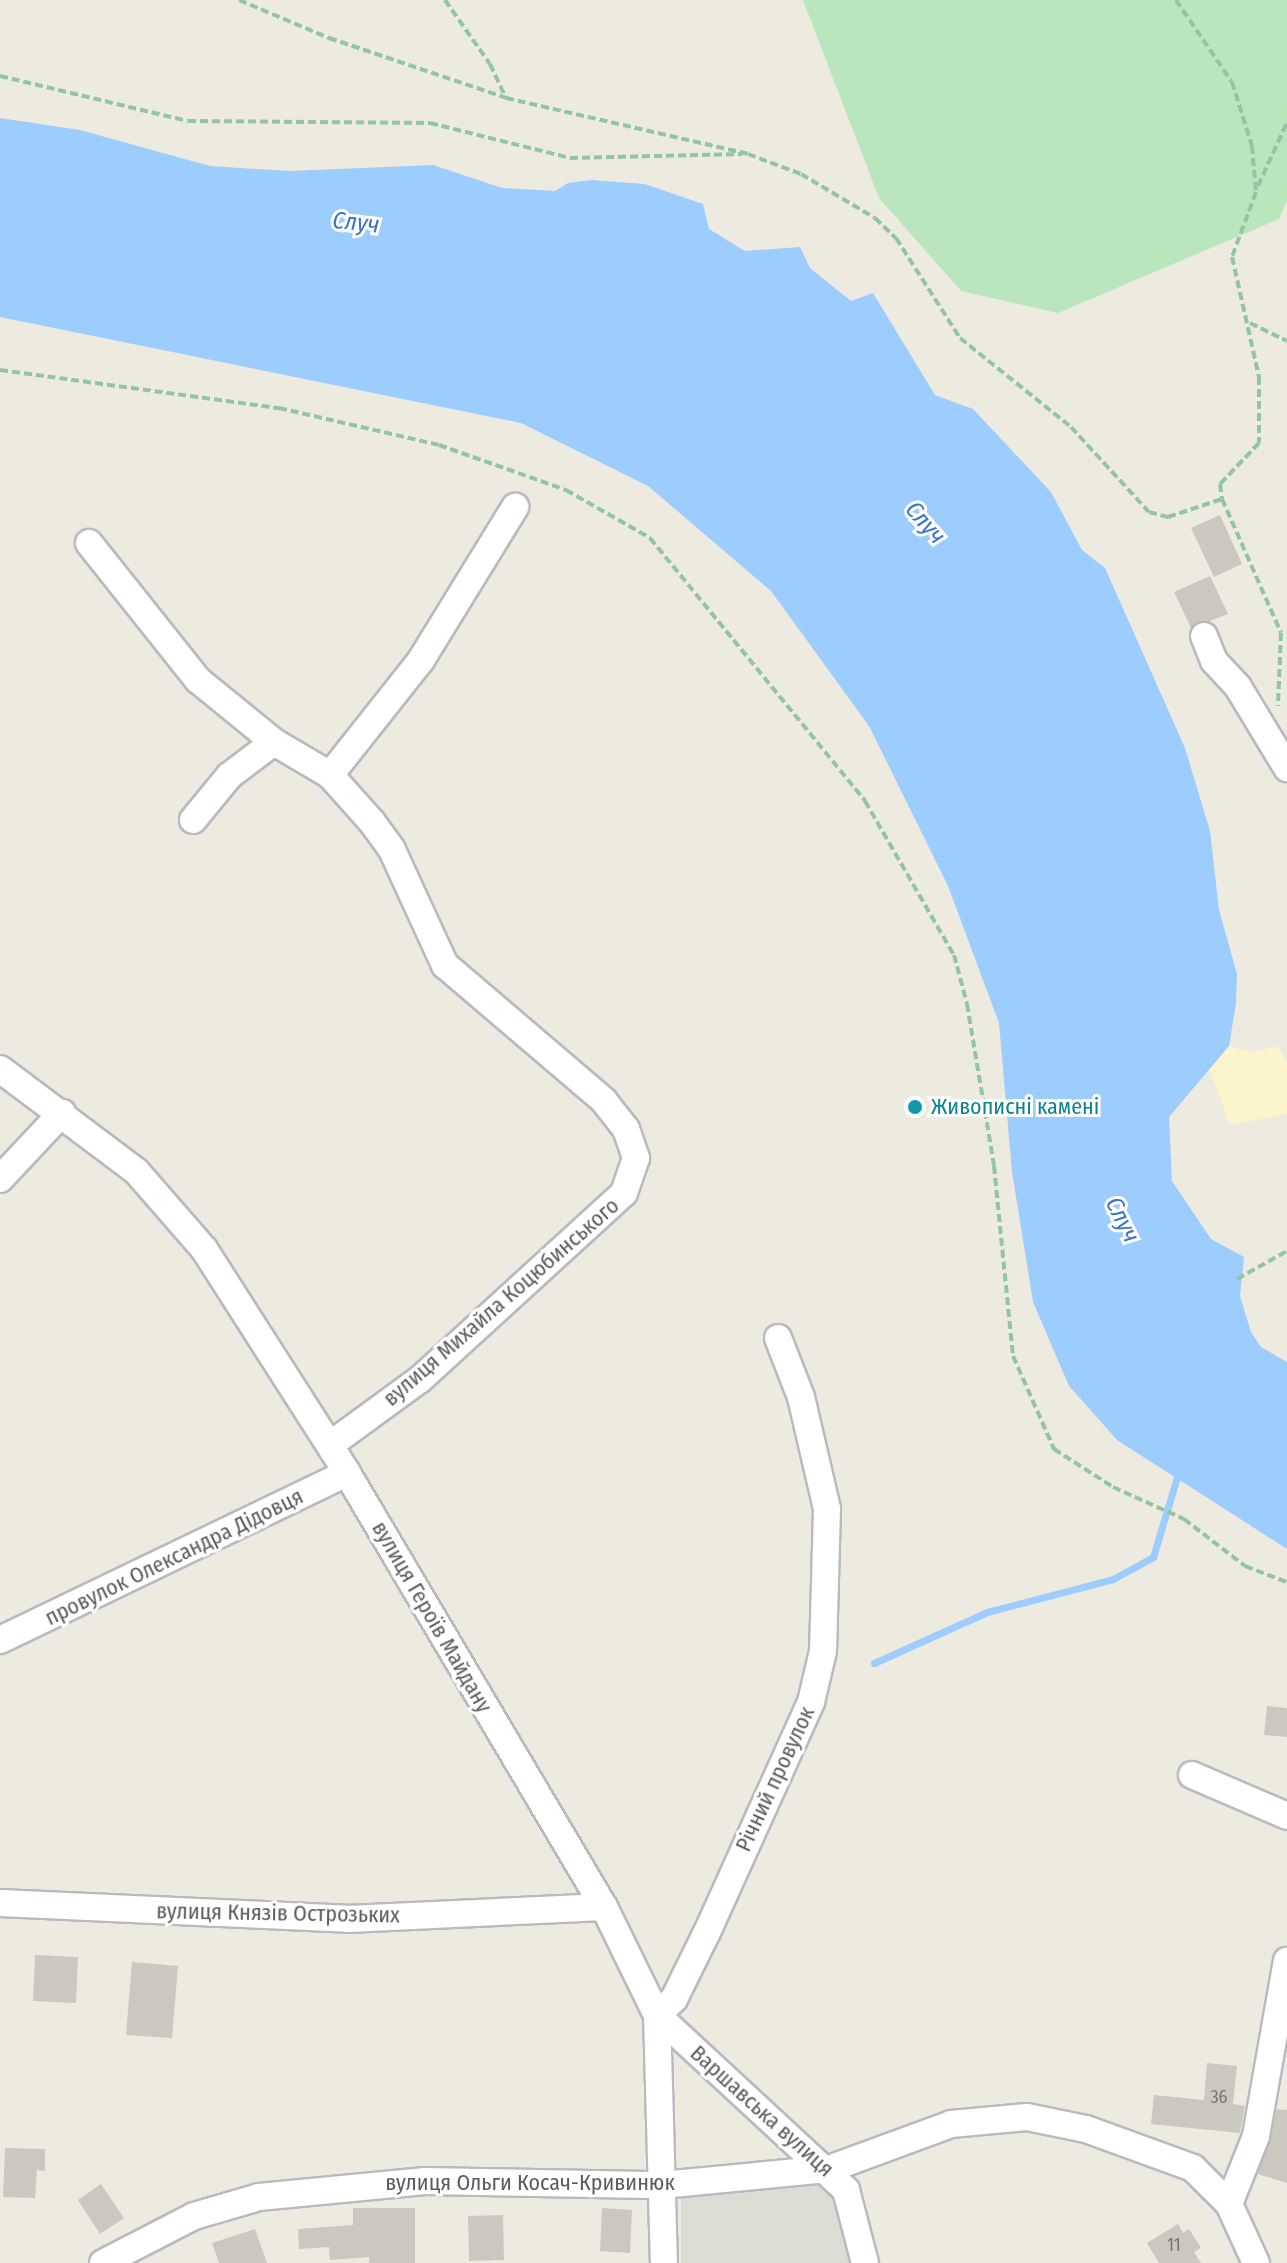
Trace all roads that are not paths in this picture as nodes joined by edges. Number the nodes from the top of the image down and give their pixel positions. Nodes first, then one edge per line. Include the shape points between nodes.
1 (515, 507) dead end
2 (89, 543) dead end
3 (1204, 636) dead end
4 (274, 742) junction
5 (1282, 756) edge
6 (330, 775) junction
7 (193, 820) dead end
8 (0, 1069) edge
9 (62, 1113) junction
10 (0, 1179) edge
11 (778, 1338) dead end
12 (330, 1445) junction
13 (347, 1473) junction
14 (0, 1640) edge
15 (1192, 1775) dead end
16 (1287, 1816) edge
17 (0, 1903) edge
18 (604, 1907) junction
19 (1287, 1961) edge
20 (657, 2015) junction
21 (1287, 2043) edge
22 (1269, 2073) junction
23 (829, 2169) junction
24 (662, 2185) junction
25 (1229, 2204) junction
26 (103, 2263) edge
27 (664, 2263) edge
28 (865, 2263) edge
29 (1256, 2263) edge

1 - 6 street via 421,660
2 - 4 street, вулиця Михайла Коцюбинського via 198,680
3 - 5 street via 1214,661
4 - 6 street, вулиця Михайла Коцюбинського
4 - 7 street via 229,776
6 - 12 street, вулиця Михайла Коцюбинського via 392,850 445,965 604,1101 626,1129 636,1158 624,1193 419,1380
8 - 9 street, вулиця Героїв Майдану
9 - 10 street
9 - 12 street, вулиця Героїв Майдану via 137,1172 204,1249
11 - 20 street, Річний провулок via 801,1397 827,1509 823,1651 811,1702 707,1932 674,1999
12 - 13 street, вулиця Героїв Майдану
13 - 14 street, провулок Олександра Дідовця
13 - 18 street, вулиця Героїв Майдану
15 - 16 street
17 - 18 street, вулиця Князів Острозьких via 348,1919
18 - 20 street, вулиця Героїв Майдану
19 - 22 street
20 - 23 street, Варшавська вулиця
20 - 24 street, вулиця Героїв Майдану
21 - 22 street
22 - 25 street via 1256,2136
23 - 24 street, вулиця Ольги Косач-Кривинюк
23 - 25 street, вулиця Ольги Косач-Кривинюк via 951,2124 1027,2117 1158,2151 1193,2168
23 - 28 street, Варшавська вулиця via 846,2190
24 - 26 street, вулиця Ольги Косач-Кривинюк via 425,2181 259,2197 194,2216
24 - 27 street, вулиця Героїв Майдану
25 - 29 street

